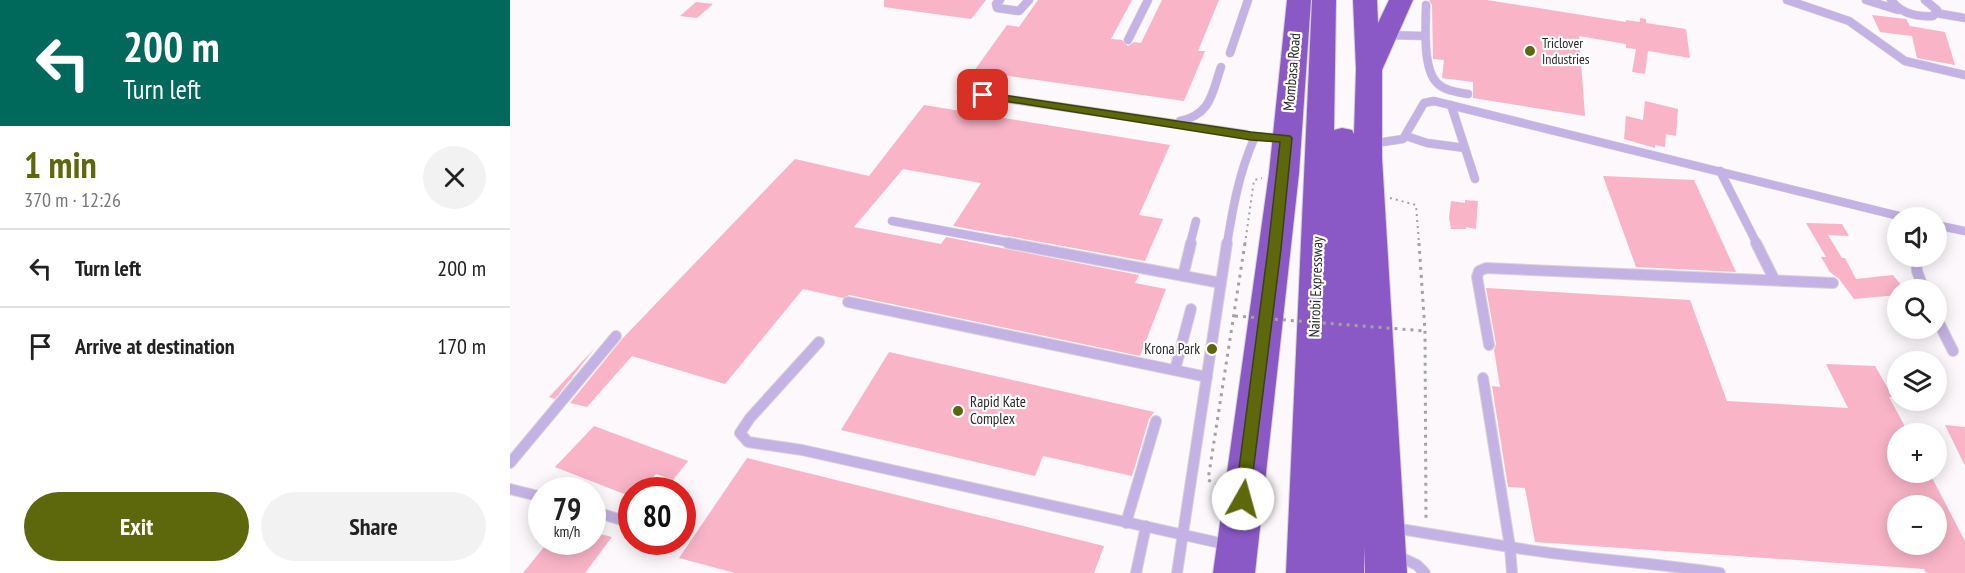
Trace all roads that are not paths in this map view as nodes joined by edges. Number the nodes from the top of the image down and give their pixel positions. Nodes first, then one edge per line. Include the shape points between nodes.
1 (1000, 0) edge
2 (1029, 0) edge
3 (1148, 0) edge
4 (1248, 0) edge
5 (1299, 0) edge
6 (1324, 0) edge
7 (1339, 0) edge
8 (1365, 0) edge
9 (1401, 0) edge
10 (1787, 0) edge
11 (1866, 0) edge
12 (1892, 0) edge
13 (1925, 0) edge
14 (1426, 5) dead end
15 (1904, 12) junction
16 (1936, 13) junction
17 (1965, 18) edge
18 (1386, 35) junction
19 (1425, 36) junction
20 (1128, 40) dead end
21 (1230, 53) dead end
22 (1221, 67) dead end
23 (1370, 69) junction
24 (1965, 75) edge
25 (961, 92) dead end
26 (1468, 94) dead end
27 (1451, 105) junction
28 (1176, 124) junction
29 (1251, 136) junction
30 (1406, 136) junction
31 (1286, 138) junction
32 (1368, 145) junction
33 (1465, 148) junction
34 (1720, 171) junction
35 (1474, 179) dead end
36 (1887, 213) edge
37 (892, 221) dead end
38 (1196, 221) dead end
39 (1947, 227) edge
40 (1965, 231) edge
41 (1183, 276) junction
42 (1774, 279) junction
43 (1221, 283) junction
44 (1833, 283) dead end
45 (848, 302) dead end
46 (1191, 309) dead end
47 (616, 336) dead end
48 (1947, 339) edge
49 (819, 342) dead end
50 (1490, 345) dead end
51 (1953, 351) dead end
52 (1175, 370) junction
53 (1207, 377) junction
54 (1483, 378) dead end
55 (1156, 421) dead end
56 (1251, 435) junction
57 (510, 463) edge
58 (510, 489) edge
59 (528, 494) edge
60 (1126, 523) junction
61 (1146, 526) junction
62 (1183, 533) junction
63 (1510, 547) junction
64 (1385, 550) edge
65 (1242, 564) edge
66 (1136, 573) edge
67 (1177, 573) edge
68 (1307, 573) edge
69 (1343, 573) edge
70 (1425, 573) edge
71 (1512, 573) edge
72 (1720, 573) edge

1 - 2 lane via 997,9 1015,12
3 - 20 lane
4 - 21 lane
5 - 31 highway, Mombasa Road
6 - 68 highway, Nairobi Expressway
7 - 69 highway, Nairobi Expressway via 1344,210
8 - 23 highway
9 - 18 highway
10 - 24 lane via 1849,21 1905,61
11 - 15 lane
12 - 15 lane
13 - 16 lane via 1935,7
14 - 19 lane
15 - 16 lane via 1927,17
16 - 17 lane
18 - 19 lane
18 - 23 highway
19 - 26 lane via 1433,79 1448,89
22 - 28 lane via 1203,113
23 - 32 highway
25 - 28 lane
27 - 30 lane via 1424,103
27 - 33 lane
27 - 34 lane
28 - 29 lane
29 - 31 lane
29 - 43 lane via 1254,142 1234,198
30 - 32 lane
30 - 33 lane
31 - 56 highway, Mombasa Road
32 - 64 highway
33 - 35 lane
34 - 36 lane
34 - 42 lane
37 - 41 lane
38 - 41 lane
39 - 40 lane
41 - 43 lane
42 - 44 lane
42 - 50 lane via 1486,268 1477,277
43 - 53 lane
45 - 52 lane
46 - 52 lane
47 - 57 lane
48 - 51 lane
49 - 60 lane via 750,418 740,433 748,442 802,450
52 - 53 lane
53 - 62 lane
54 - 63 lane
55 - 60 lane
56 - 65 highway
56 - 65 highway, Mombasa Road via 1243,499
58 - 59 lane
60 - 61 lane
61 - 62 lane
61 - 66 lane
62 - 65 lane
62 - 67 lane
63 - 64 lane via 1426,532
63 - 71 lane
63 - 72 lane
64 - 70 lane

